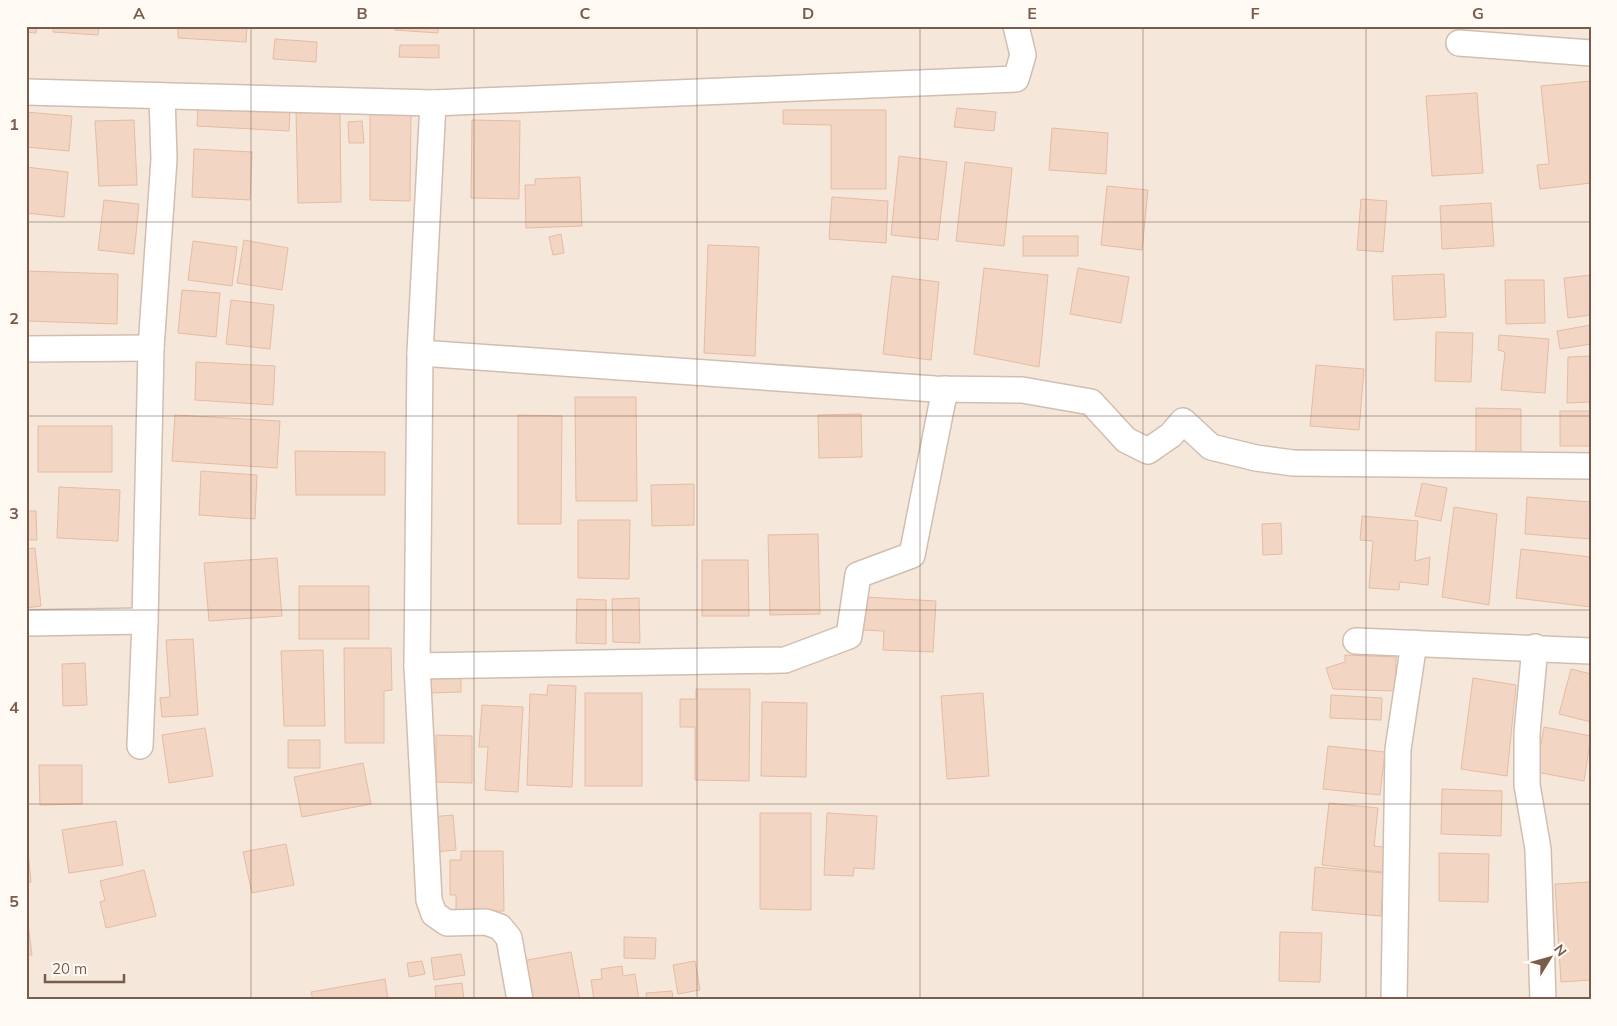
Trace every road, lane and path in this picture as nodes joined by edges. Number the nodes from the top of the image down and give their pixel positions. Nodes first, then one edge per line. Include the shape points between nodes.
1 (1016, 26) edge
2 (1459, 44) dead end
3 (1591, 53) edge
4 (26, 92) edge
5 (162, 96) junction
6 (433, 103) junction
7 (151, 348) junction
8 (26, 349) edge
9 (420, 354) junction
10 (945, 389) junction
11 (1591, 466) edge
12 (145, 621) junction
13 (26, 623) edge
14 (1356, 641) dead end
15 (1414, 643) junction
16 (1535, 647) junction
17 (1591, 651) edge
18 (417, 666) junction
19 (140, 746) dead end
20 (520, 1000) edge
21 (1394, 1000) edge
22 (1543, 1000) edge

1 - 6 street via 1023,55 1016,79
2 - 3 street
4 - 5 street
5 - 6 street
5 - 7 street via 164,159
6 - 9 street
7 - 8 street
7 - 12 street
9 - 10 street
9 - 18 street
10 - 11 street via 1022,390 1091,402 1126,440 1148,451 1171,435 1183,421 1211,447 1256,458 1292,462
10 - 18 street via 912,555 858,575 849,636 785,660
12 - 13 street
12 - 19 street
14 - 15 street
15 - 16 street
15 - 21 street via 1398,749
16 - 17 street
16 - 22 street via 1527,733 1528,785 1538,849
18 - 20 street via 429,900 434,914 447,923 486,922 500,927 509,938

